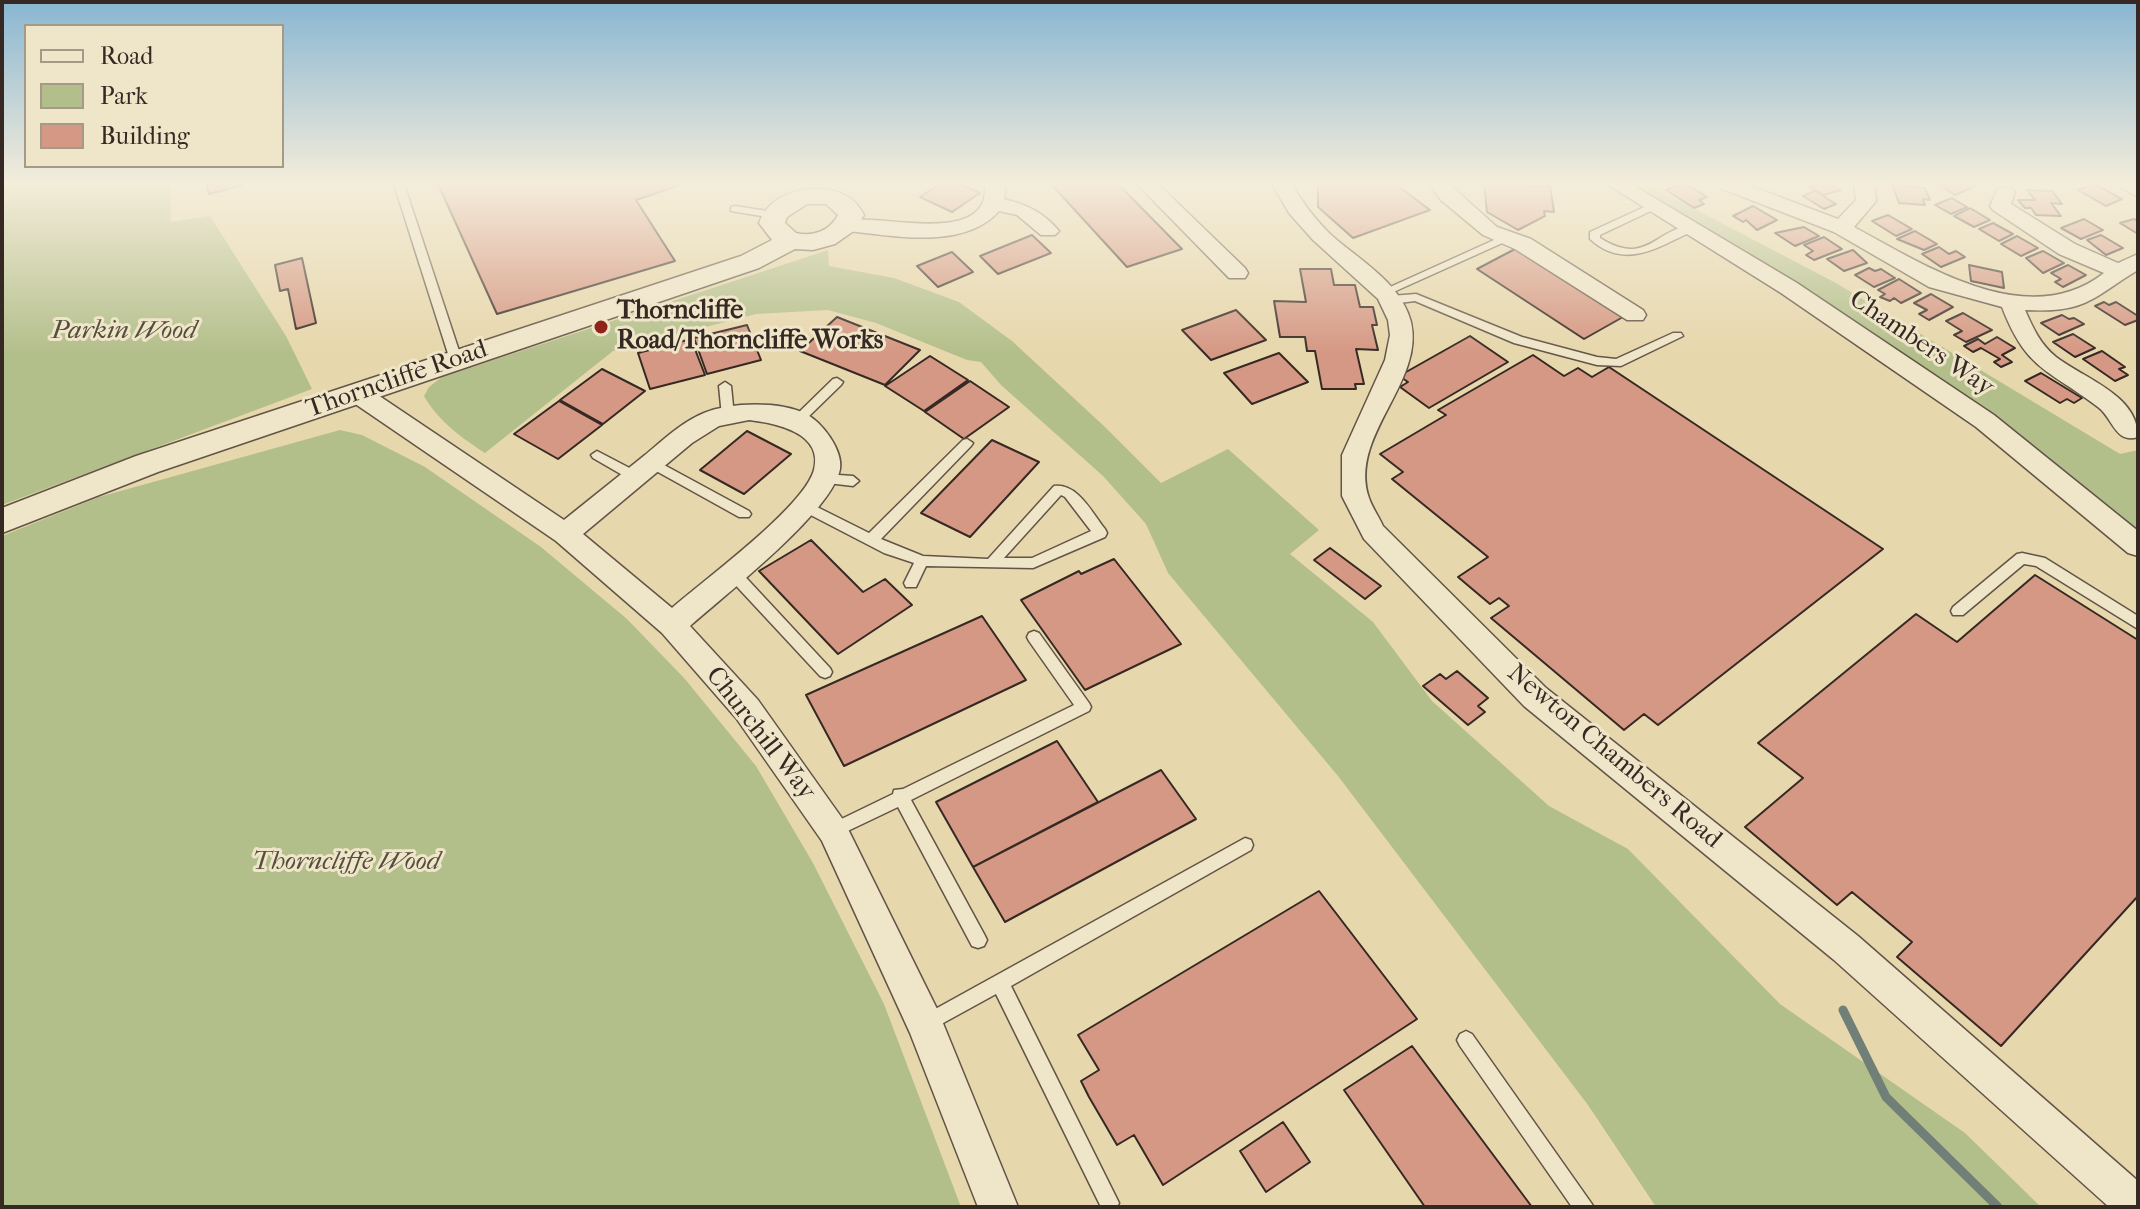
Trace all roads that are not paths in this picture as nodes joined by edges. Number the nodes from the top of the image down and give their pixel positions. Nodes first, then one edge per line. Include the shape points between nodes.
1 (417, 240) edge
2 (792, 240) edge
3 (1204, 240) edge
4 (1325, 240) edge
5 (1500, 240) edge
6 (1512, 240) edge
7 (1597, 240) edge
8 (1664, 240) edge
9 (1712, 240) edge
10 (1863, 240) edge
11 (2054, 240) edge
12 (2128, 266) edge
13 (1237, 273) dead end
14 (1388, 296) junction
15 (2011, 302) junction
16 (1635, 315) dead end
17 (1677, 336) dead end
18 (456, 360) junction
19 (837, 382) dead end
20 (725, 386) dead end
21 (357, 393) junction
22 (728, 416) junction
23 (798, 420) junction
24 (2130, 431) dead end
25 (967, 443) dead end
26 (597, 455) dead end
27 (644, 471) junction
28 (824, 479) junction
29 (853, 481) dead end
30 (806, 507) junction
31 (744, 514) dead end
32 (2, 521) edge
33 (565, 534) junction
34 (871, 540) junction
35 (2138, 546) edge
36 (922, 561) junction
37 (991, 564) junction
38 (732, 572) junction
39 (911, 583) dead end
40 (1958, 611) dead end
41 (2138, 623) edge
42 (672, 625) junction
43 (1034, 637) dead end
44 (825, 672) dead end
45 (900, 795) junction
46 (833, 831) junction
47 (1245, 845) dead end
48 (978, 940) dead end
49 (999, 981) junction
50 (925, 1024) junction
51 (1466, 1040) dead end
52 (1109, 1203) dead end
53 (998, 1207) edge
54 (1584, 1207) edge
55 (2138, 1207) edge

1 - 18 lane
2 - 18 street, Thorncliffe Road via 750,262
3 - 13 street
4 - 14 street
5 - 14 lane
6 - 16 street
7 - 8 lane via 1613,253 1632,255
9 - 35 street, Chambers Way via 1985,421
10 - 15 street via 1937,282
11 - 12 street
12 - 15 street via 2089,295
14 - 17 lane via 1416,297 1518,340 1597,361 1617,363
14 - 55 street, Newton Chambers Road via 1399,320 1400,347 1355,455 1355,496 1373,532 1535,697 1846,948
15 - 24 street via 2025,337 2046,361 2110,403
18 - 21 street, Thorncliffe Road
19 - 23 lane
20 - 22 lane
21 - 32 street, Thorncliffe Road via 147,464
21 - 33 street, Churchill Way
22 - 23 street via 770,414
22 - 27 street via 694,428
23 - 28 street via 825,450
25 - 34 lane
26 - 27 lane
27 - 31 lane
27 - 33 street
28 - 29 lane
28 - 30 street
30 - 34 lane
30 - 38 street
33 - 42 street, Churchill Way
34 - 36 lane
36 - 37 lane
36 - 39 lane
37 - 37 lane via 1059,489 1070,494 1100,533 1033,563
38 - 42 street
38 - 44 lane
40 - 41 lane via 2022,558 2040,562
42 - 46 street, Churchill Way via 747,709
43 - 45 lane via 1084,707
45 - 46 lane
45 - 48 lane
46 - 50 street, Churchill Way
47 - 49 lane
49 - 50 lane
49 - 52 lane
50 - 53 street, Churchill Way
51 - 54 lane

